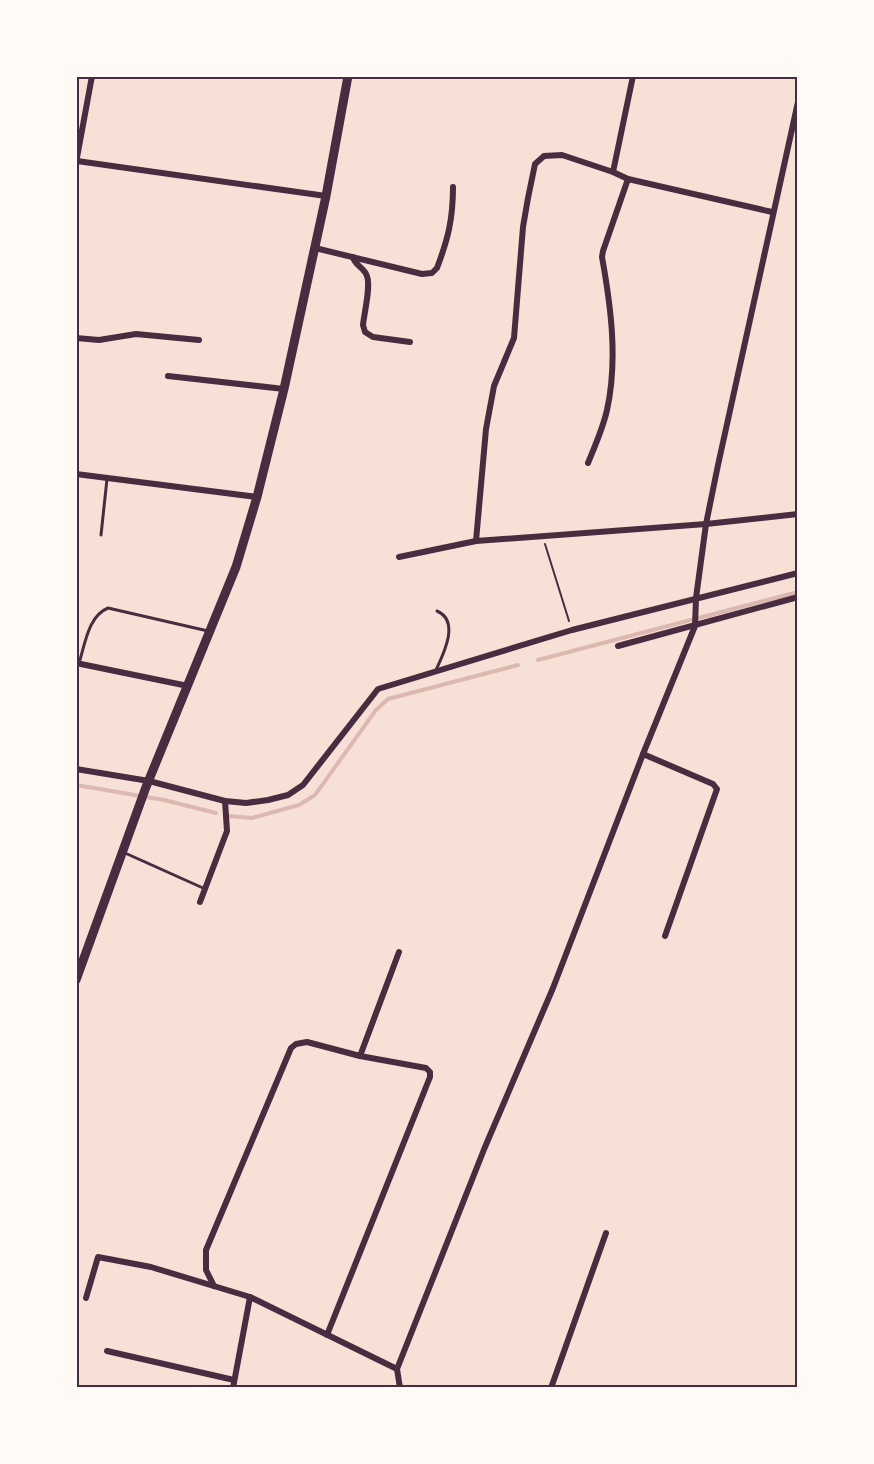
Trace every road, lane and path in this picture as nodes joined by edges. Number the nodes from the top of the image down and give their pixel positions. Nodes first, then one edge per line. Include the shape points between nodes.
1 (92, 76) edge
2 (348, 76) edge
3 (633, 76) edge
4 (798, 102) edge
5 (77, 162) edge
6 (613, 172) junction
7 (628, 179) junction
8 (453, 187) dead end
9 (326, 196) junction
10 (772, 212) junction
11 (315, 248) junction
12 (353, 257) junction
13 (76, 338) edge
14 (199, 340) dead end
15 (410, 342) dead end
16 (168, 376) dead end
17 (284, 389) junction
18 (588, 463) dead end
19 (76, 474) edge
20 (107, 478) junction
21 (257, 497) junction
22 (798, 514) edge
23 (706, 524) junction
24 (102, 535) dead end
25 (542, 536) junction
26 (476, 541) junction
27 (399, 557) dead end
28 (798, 573) edge
29 (798, 597) edge
30 (695, 599) junction
31 (437, 610) dead end
32 (695, 624) junction
33 (572, 630) junction
34 (209, 631) junction
35 (618, 646) dead end
36 (78, 663) edge
37 (436, 671) junction
38 (188, 686) junction
39 (643, 754) junction
40 (76, 770) edge
41 (147, 784) junction
42 (225, 801) junction
43 (123, 852) junction
44 (205, 889) junction
45 (200, 902) dead end
46 (665, 936) dead end
47 (399, 952) dead end
48 (80, 962) edge
49 (76, 980) edge
50 (360, 1056) junction
51 (606, 1233) dead end
52 (214, 1286) junction
53 (250, 1297) junction
54 (86, 1298) dead end
55 (327, 1335) junction
56 (107, 1351) dead end
57 (398, 1369) junction
58 (234, 1380) junction
59 (233, 1388) edge
60 (400, 1388) edge
61 (551, 1388) edge

1 - 5 street
2 - 9 main road
3 - 6 street
4 - 10 street
5 - 9 street
6 - 7 street
6 - 26 street via 562,155 544,156 535,164 523,227 514,338 494,387 486,429
7 - 10 street
7 - 18 street via 603,250 612,319 610,389 604,422
8 - 12 street via 450,227 432,273
9 - 11 main road
10 - 23 street
11 - 12 street
11 - 17 main road
12 - 15 street via 368,280 365,332 373,337
13 - 14 street via 99,340 136,334
16 - 17 street
17 - 21 main road
19 - 20 street
20 - 21 street
20 - 24 lane
21 - 34 main road via 236,567
22 - 23 street
23 - 25 street
23 - 30 street
25 - 26 street
25 - 33 path
26 - 27 street
28 - 30 street
29 - 32 street
30 - 32 street
30 - 33 street
31 - 37 lane via 447,618 449,626
32 - 35 street
32 - 39 street
33 - 37 street
34 - 36 lane via 108,608 92,622
34 - 38 main road
36 - 38 street
37 - 42 street via 378,689 303,785 288,795
38 - 41 main road
39 - 46 street via 717,789
39 - 57 street
40 - 41 street
41 - 42 street
41 - 43 main road
42 - 44 street via 227,831
43 - 44 lane
43 - 48 main road
44 - 45 street
47 - 50 street
48 - 49 main road
50 - 52 street via 307,1042 291,1048 206,1250 206,1270
50 - 55 street via 426,1068 431,1074
51 - 61 street
52 - 53 street
52 - 54 street via 151,1267 98,1257
53 - 55 street
53 - 58 street
55 - 57 street
56 - 58 street
57 - 60 street
58 - 59 street

